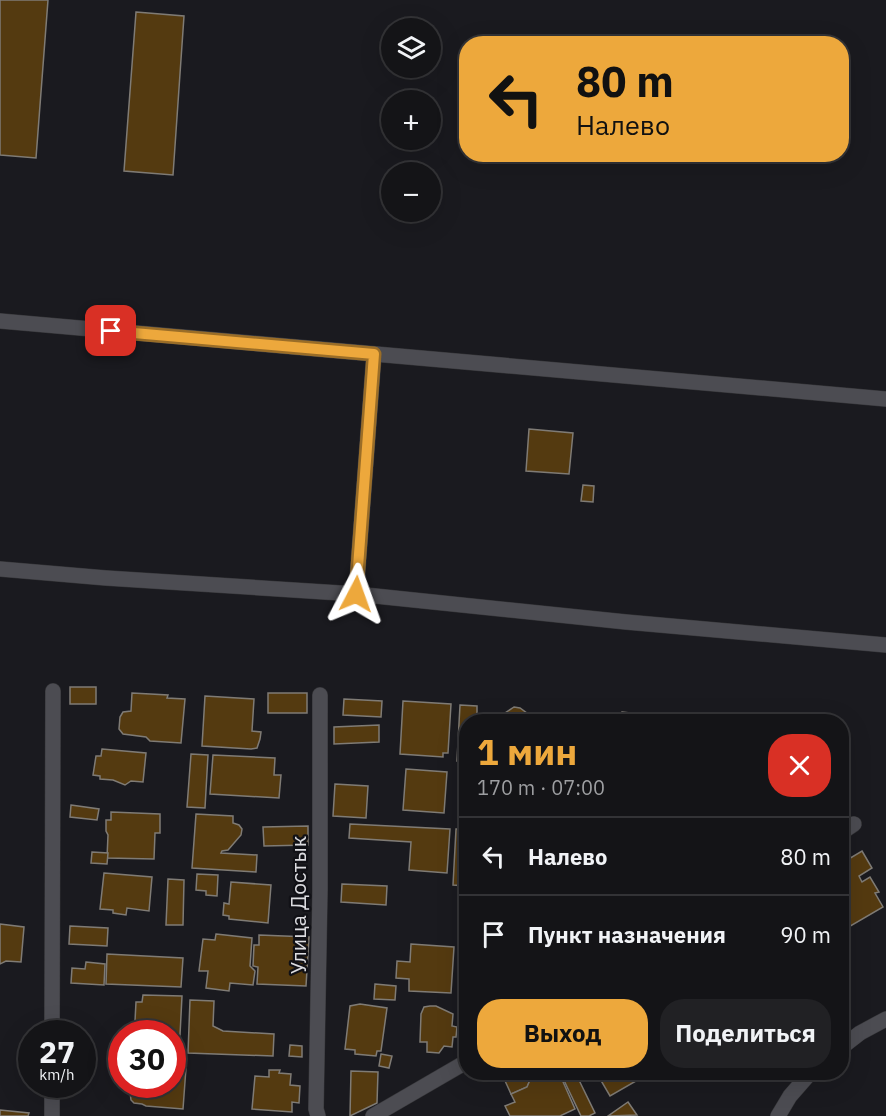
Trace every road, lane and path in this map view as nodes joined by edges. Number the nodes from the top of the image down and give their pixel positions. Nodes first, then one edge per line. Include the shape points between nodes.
1 (0, 321) edge
2 (374, 354) junction
3 (886, 399) edge
4 (0, 569) edge
5 (356, 594) junction
6 (886, 645) edge
7 (53, 691) dead end
8 (320, 695) dead end
9 (886, 1019) edge
10 (52, 1020) edge
11 (849, 1042) edge
12 (459, 1066) edge
13 (804, 1080) edge
14 (52, 1098) edge
15 (52, 1116) edge
16 (318, 1116) edge
17 (373, 1116) edge
18 (778, 1116) edge

1 - 2 street
2 - 3 street
2 - 5 street
4 - 5 street
5 - 6 street
7 - 10 street
8 - 16 street, Улица Достык
9 - 11 street
12 - 17 street
13 - 18 street
14 - 15 street

